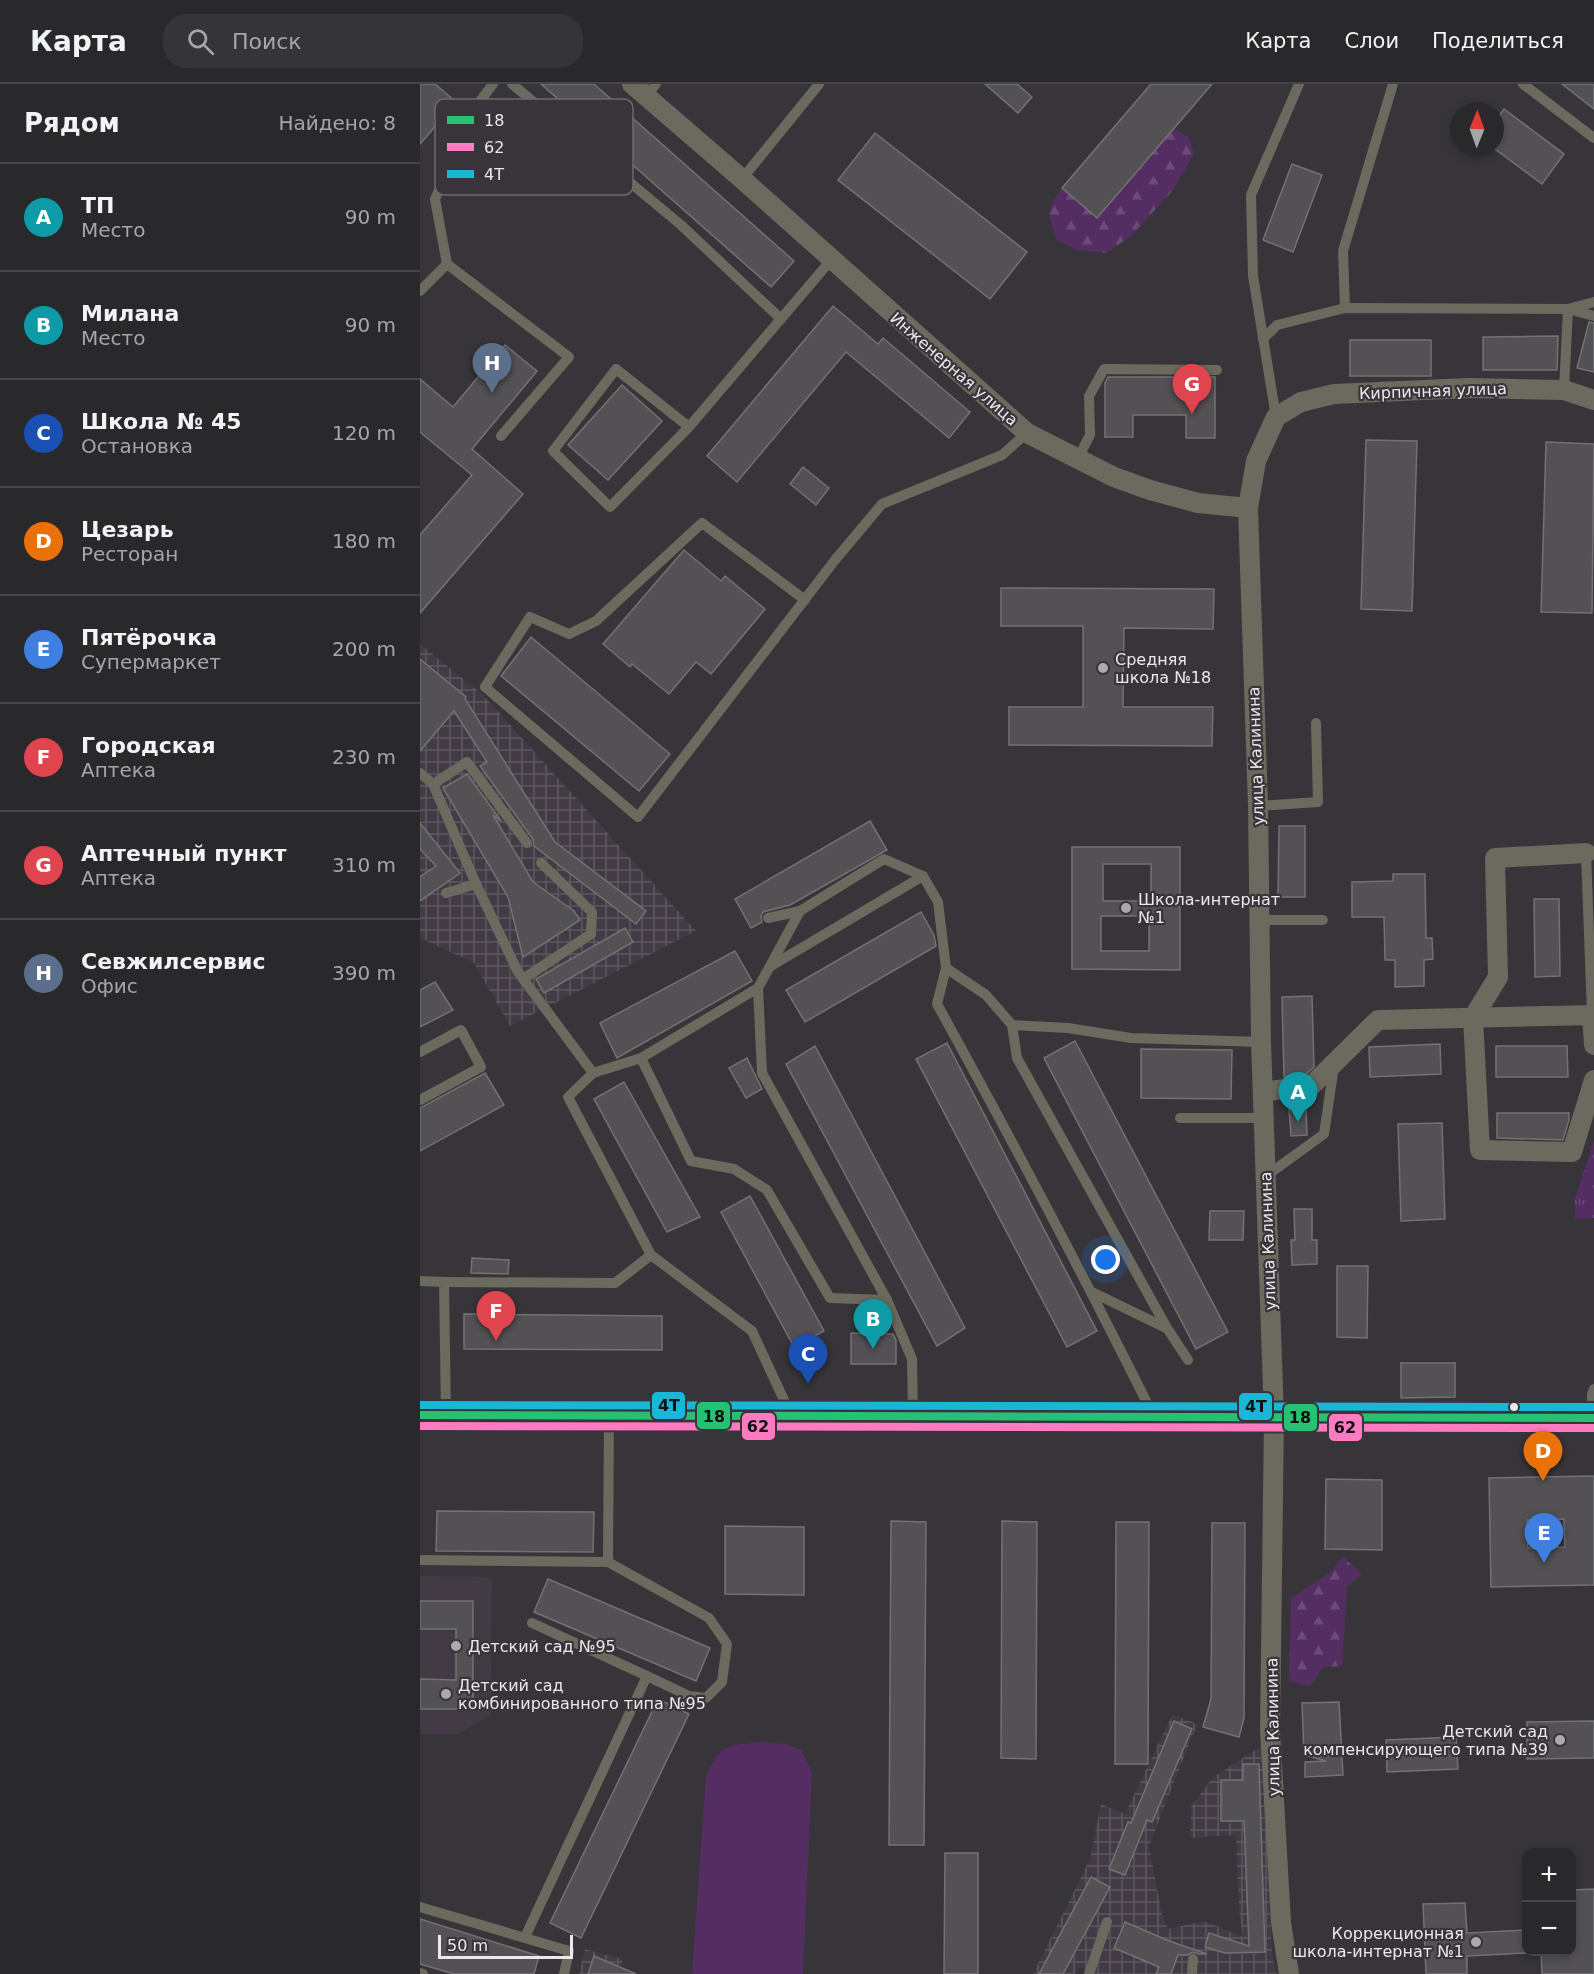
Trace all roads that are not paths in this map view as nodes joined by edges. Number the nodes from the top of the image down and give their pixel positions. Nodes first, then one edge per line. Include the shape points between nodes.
1 (494, 84) edge
2 (512, 84) edge
3 (819, 84) edge
4 (1299, 84) edge
5 (1393, 84) edge
6 (1523, 84) edge
7 (645, 88) edge
8 (482, 99) edge
9 (530, 99) edge
10 (1594, 138) edge
11 (742, 179) junction
12 (633, 185) edge
13 (437, 195) edge
14 (831, 260) junction
15 (447, 264) junction
16 (420, 291) edge
17 (1594, 302) edge
18 (1345, 308) junction
19 (1568, 309) junction
20 (1594, 316) edge
21 (781, 319) junction
22 (1263, 339) junction
23 (1217, 370) dead end
24 (1564, 390) junction
25 (1594, 400) edge
26 (1276, 417) junction
27 (689, 427) junction
28 (1027, 434) junction
29 (501, 436) dead end
30 (1078, 458) junction
31 (1248, 508) junction
32 (805, 600) junction
33 (1316, 723) dead end
34 (420, 773) edge
35 (433, 784) junction
36 (1258, 806) junction
37 (527, 843) dead end
38 (1590, 853) edge
39 (541, 863) dead end
40 (923, 876) junction
41 (476, 884) junction
42 (446, 893) dead end
43 (800, 911) junction
44 (768, 918) dead end
45 (1258, 920) junction
46 (1323, 920) dead end
47 (769, 967) junction
48 (946, 968) junction
49 (523, 979) junction
50 (758, 987) junction
51 (1593, 1015) edge
52 (1473, 1018) junction
53 (1012, 1024) junction
54 (1261, 1042) junction
55 (1594, 1045) edge
56 (420, 1052) edge
57 (641, 1058) junction
58 (1334, 1063) junction
59 (593, 1073) junction
60 (1594, 1080) edge
61 (1263, 1092) junction
62 (420, 1100) edge
63 (1180, 1118) dead end
64 (1264, 1118) junction
65 (1265, 1176) junction
66 (651, 1255) junction
67 (420, 1281) edge
68 (444, 1282) junction
69 (1092, 1292) junction
70 (887, 1300) junction
71 (1167, 1328) junction
72 (1188, 1360) dead end
73 (1594, 1389) edge
74 (433, 1415) edge
75 (609, 1415) junction
76 (792, 1416) junction
77 (913, 1417) junction
78 (1154, 1418) junction
79 (1274, 1418) junction
80 (1593, 1418) edge
81 (420, 1560) edge
82 (608, 1562) junction
83 (532, 1623) dead end
84 (647, 1676) junction
85 (420, 1907) edge
86 (1107, 1922) dead end
87 (525, 1937) junction
88 (1193, 1959) dead end
89 (564, 1974) edge
90 (1089, 1974) edge
91 (1192, 1974) edge
92 (1288, 1974) edge

1 - 8 lane
2 - 9 lane
3 - 11 lane
4 - 22 lane via 1251,195 1253,276
5 - 18 lane via 1343,251
6 - 10 lane
7 - 11 street, Инженерная улица
11 - 14 street, Инженерная улица
12 - 21 lane
13 - 15 lane
14 - 21 lane
14 - 28 street, Инженерная улица
15 - 16 lane
15 - 29 lane via 569,357
17 - 19 lane
18 - 19 lane
18 - 22 lane via 1277,325
19 - 20 lane
19 - 24 lane
21 - 27 lane
22 - 26 lane
23 - 30 lane via 1104,369 1089,396 1090,435
24 - 25 street, Кирпичная улица
24 - 26 street, Кирпичная улица via 1468,388 1334,394 1301,402
26 - 31 street via 1257,461
27 - 27 lane via 616,369 553,452 610,507
28 - 30 street, Инженерная улица
28 - 32 lane via 1002,455 882,504
30 - 31 street, Инженерная улица via 1150,490 1198,502
31 - 36 street, улица Калинина
32 - 32 lane via 702,523 596,621 569,634 530,617 485,687 638,817
33 - 36 lane via 1318,802
34 - 35 lane
35 - 37 lane via 467,762
35 - 41 lane
36 - 45 street, улица Калинина
38 - 51 lane
38 - 52 street via 1495,858 1498,977
39 - 49 lane via 592,912 591,934
40 - 43 lane via 884,859
40 - 47 lane
40 - 48 lane via 938,902
41 - 42 lane
41 - 49 lane
43 - 44 lane
43 - 47 lane
45 - 46 lane
45 - 54 street, улица Калинина
47 - 50 lane
48 - 53 lane via 986,994
48 - 69 lane via 938,1004
49 - 59 lane
50 - 57 lane
50 - 70 lane via 762,1073
51 - 52 street
51 - 55 street
52 - 58 street via 1378,1020
52 - 60 street via 1480,1150 1572,1152
53 - 54 lane via 1131,1038
53 - 71 lane via 1017,1058
54 - 61 street, улица Калинина
56 - 62 lane via 461,1030 481,1067
57 - 59 lane
57 - 70 lane via 691,1161 734,1169 767,1190 830,1298
58 - 61 street via 1311,1085
58 - 65 lane via 1324,1134
59 - 66 lane via 568,1096
61 - 64 street, улица Калинина
63 - 64 lane
64 - 65 street, улица Калинина
65 - 79 street, улица Калинина
66 - 68 lane via 615,1283
66 - 76 lane via 752,1331
67 - 68 lane
68 - 74 lane
69 - 71 lane
69 - 78 lane
70 - 77 lane via 912,1359
71 - 72 lane
73 - 80 lane
74 - 75 street
75 - 76 street
75 - 82 lane
76 - 77 street
77 - 78 street
78 - 79 street
79 - 80 street
79 - 92 street, улица Калинина via 1270,1730 1281,1922
81 - 82 lane
82 - 84 lane via 708,1618 727,1644 722,1682 706,1698 689,1696
83 - 84 lane
84 - 87 lane
85 - 87 lane
86 - 90 lane
87 - 89 lane via 569,1952
88 - 91 lane

